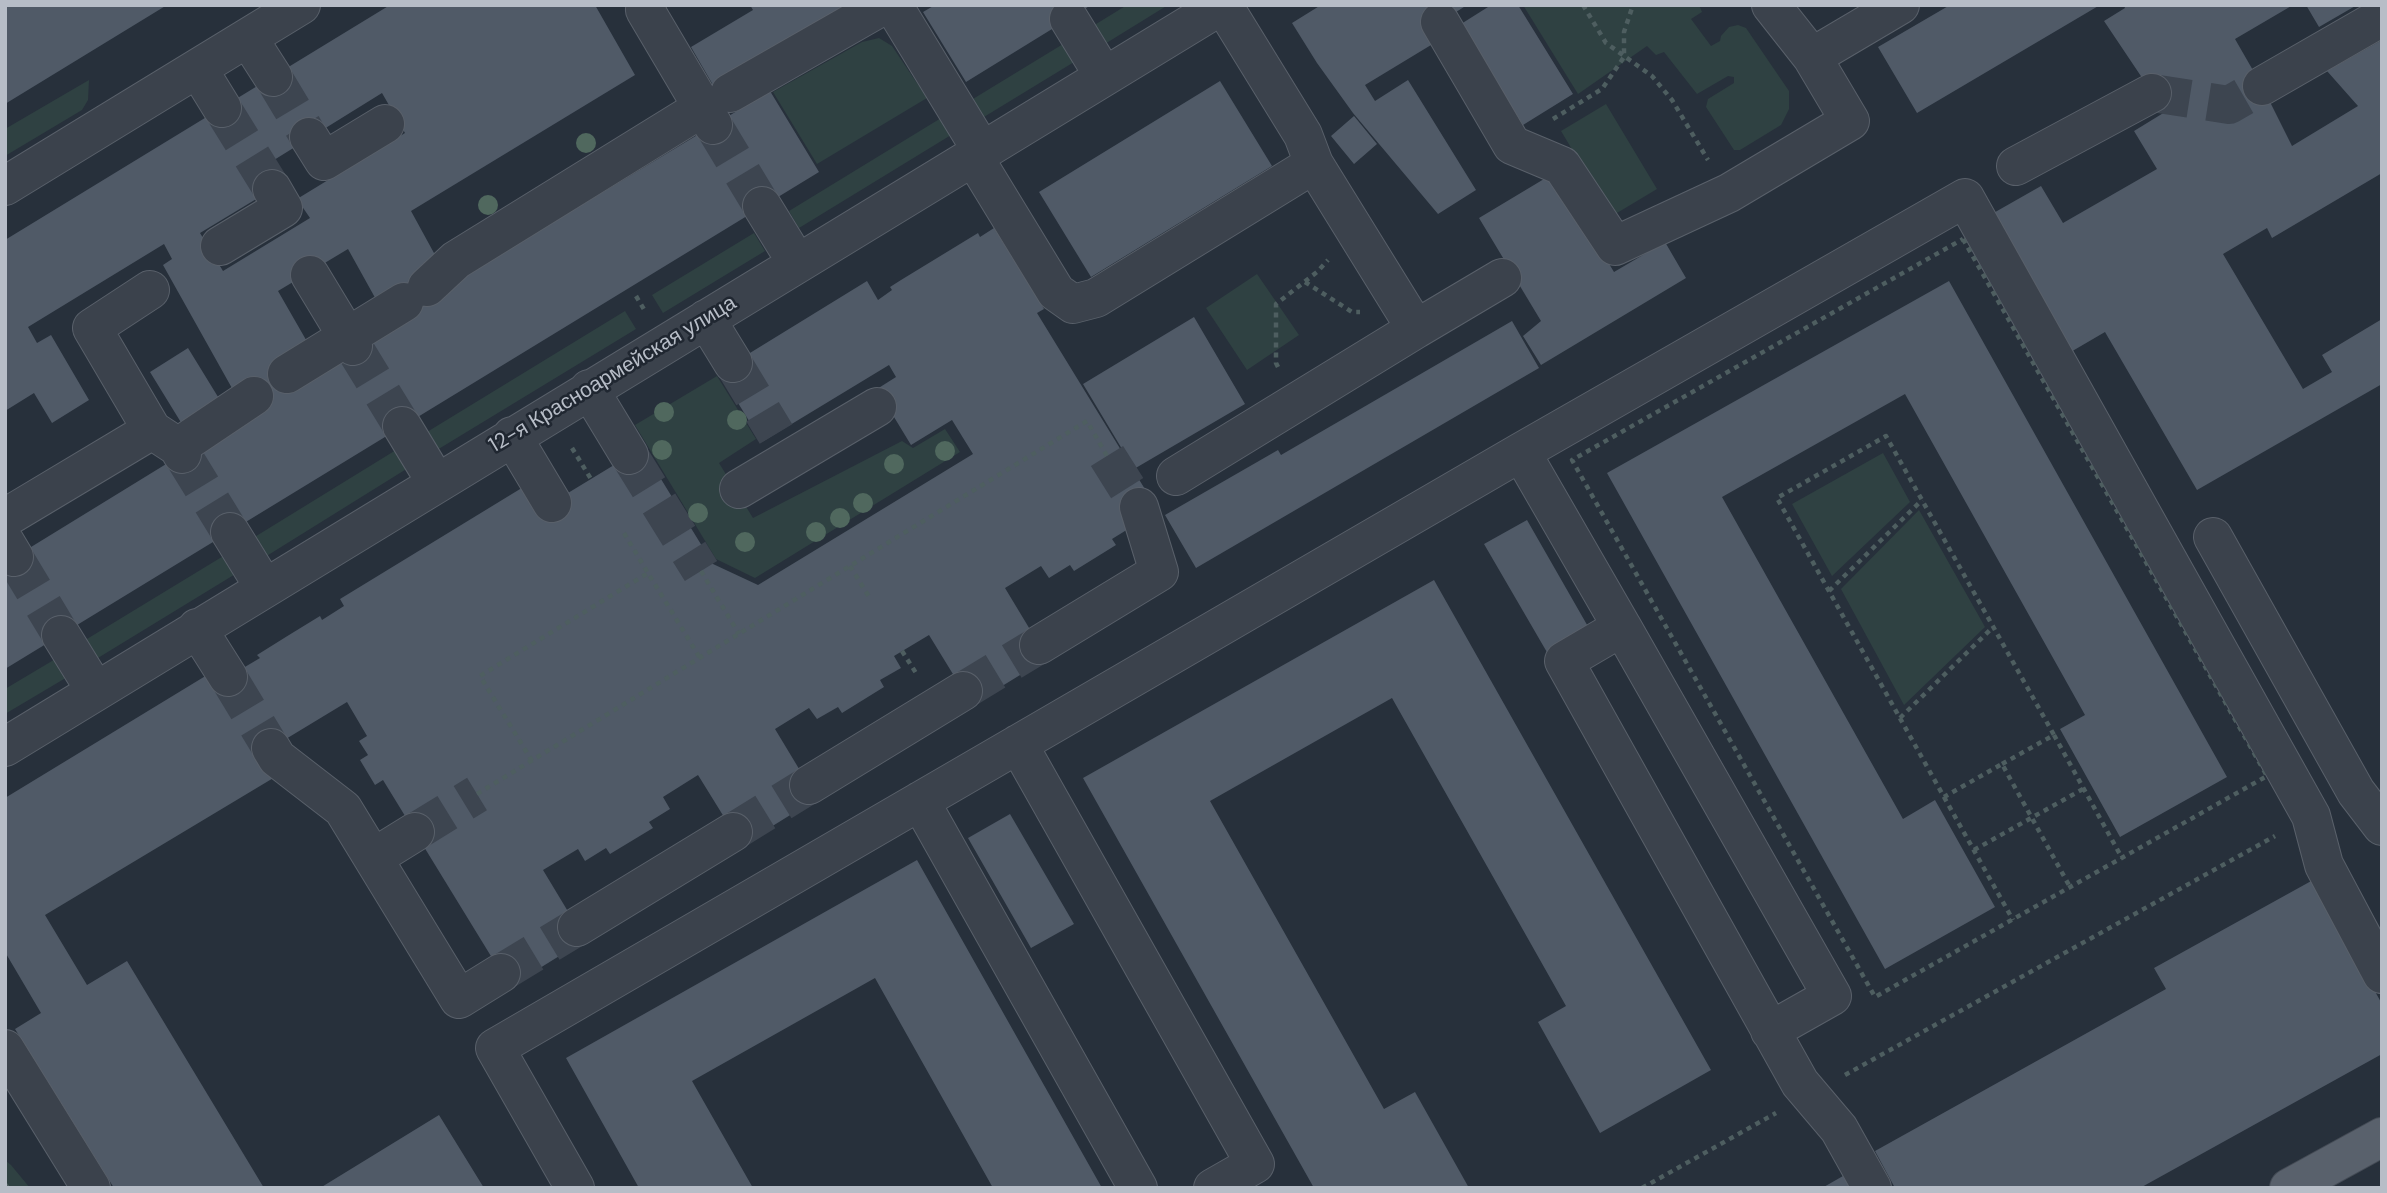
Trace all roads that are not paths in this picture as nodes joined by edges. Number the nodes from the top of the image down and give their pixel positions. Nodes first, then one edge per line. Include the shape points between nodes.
1 (301, 5) edge
2 (647, 5) edge
3 (884, 5) edge
4 (893, 5) edge
5 (1222, 5) edge
6 (1771, 5) edge
7 (1900, 5) edge
8 (2382, 17) edge
9 (1069, 19) dead end
10 (1440, 22) dead end
11 (248, 38) junction
12 (1812, 57) junction
13 (198, 69) junction
14 (1104, 76) junction
15 (273, 77) tunnel mouth
16 (2262, 86) tunnel mouth
17 (2152, 93) tunnel mouth
18 (222, 108) tunnel mouth
19 (715, 109) junction
20 (384, 124) dead end
21 (309, 137) tunnel mouth
22 (978, 154) junction
23 (1314, 164) junction
24 (2016, 166) dead end
25 (5, 186) edge
26 (272, 189) tunnel mouth
27 (762, 206) tunnel mouth
28 (220, 246) dead end
29 (797, 263) junction
30 (310, 275) dead end
31 (1502, 278) dead end
32 (149, 290) dead end
33 (706, 319) junction
34 (1416, 329) junction
35 (350, 341) junction
36 (733, 363) tunnel mouth
37 (287, 374) dead end
38 (589, 389) junction
39 (254, 396) dead end
40 (877, 407) dead end
41 (402, 426) tunnel mouth
42 (512, 436) junction
43 (171, 443) junction
44 (1521, 452) junction
45 (629, 455) tunnel mouth
46 (1176, 476) dead end
47 (436, 482) junction
48 (739, 489) dead end
49 (552, 503) dead end
50 (1139, 506) tunnel mouth
51 (5, 518) edge
52 (230, 532) tunnel mouth
53 (2213, 537) dead end
54 (264, 587) junction
55 (1622, 627) junction
56 (197, 628) junction
57 (61, 635) tunnel mouth
58 (1039, 645) tunnel mouth
59 (228, 677) tunnel mouth
60 (95, 690) junction
61 (963, 691) tunnel mouth
62 (1018, 744) junction
63 (5, 747) edge
64 (271, 748) tunnel mouth
65 (809, 785) tunnel mouth
66 (920, 801) junction
67 (2382, 826) edge
68 (415, 832) tunnel mouth
69 (733, 832) tunnel mouth
70 (373, 858) junction
71 (577, 927) tunnel mouth
72 (501, 973) tunnel mouth
73 (2382, 974) edge
74 (1770, 1031) junction
75 (5, 1049) edge
76 (2382, 1137) edge
77 (91, 1188) edge
78 (575, 1188) edge
79 (1138, 1188) edge
80 (1213, 1188) edge
81 (1872, 1188) edge
82 (2289, 1188) edge

1 - 11 street
2 - 19 street via 645,10
3 - 19 street
4 - 22 street
5 - 14 street, 12-я Красноармейская улица
5 - 23 street via 1303,135
6 - 12 street
7 - 12 street
8 - 16 street
9 - 14 street
10 - 12 street via 1511,145 1562,166 1615,246 1729,193 1850,121
11 - 13 street
11 - 15 street
13 - 18 street
13 - 25 street
14 - 22 street, 12-я Красноармейская улица
17 - 24 street
19 - 35 street via 456,260
20 - 21 street via 324,161
22 - 23 street via 1056,292 1073,304 1097,298
22 - 29 street, 12-я Красноармейская улица
23 - 34 street
26 - 28 street via 283,208
27 - 29 street
29 - 33 street, 12-я Красноармейская улица
30 - 35 street
31 - 34 street
32 - 43 street via 92,328
33 - 36 street
33 - 38 street, 12-я Красноармейская улица
34 - 46 street
35 - 37 street
38 - 42 street, 12-я Красноармейская улица
38 - 45 street
39 - 43 street
40 - 48 street via 783,446
41 - 47 street
42 - 47 street, 12-я Красноармейская улица
42 - 49 street
43 - 51 street
44 - 55 street
44 - 62 street
44 - 73 street via 1965,198 2311,816 2324,865
47 - 54 street, 12-я Красноармейская улица
50 - 58 street via 1159,572
52 - 54 street
53 - 67 street via 2356,792
54 - 56 street, 12-я Красноармейская улица
55 - 74 street via 1564,661
55 - 74 street via 1832,996
56 - 59 street
56 - 60 street, 12-я Красноармейская улица
57 - 60 street
60 - 63 street, 12-я Красноармейская улица
61 - 65 street
62 - 66 street
62 - 80 street via 1255,1164
64 - 70 street via 277,758 344,809
66 - 78 street via 495,1048
66 - 79 street
68 - 70 street
69 - 71 street
70 - 72 street via 459,999
74 - 81 street via 1800,1083 1839,1129
75 - 77 street
76 - 82 main road

